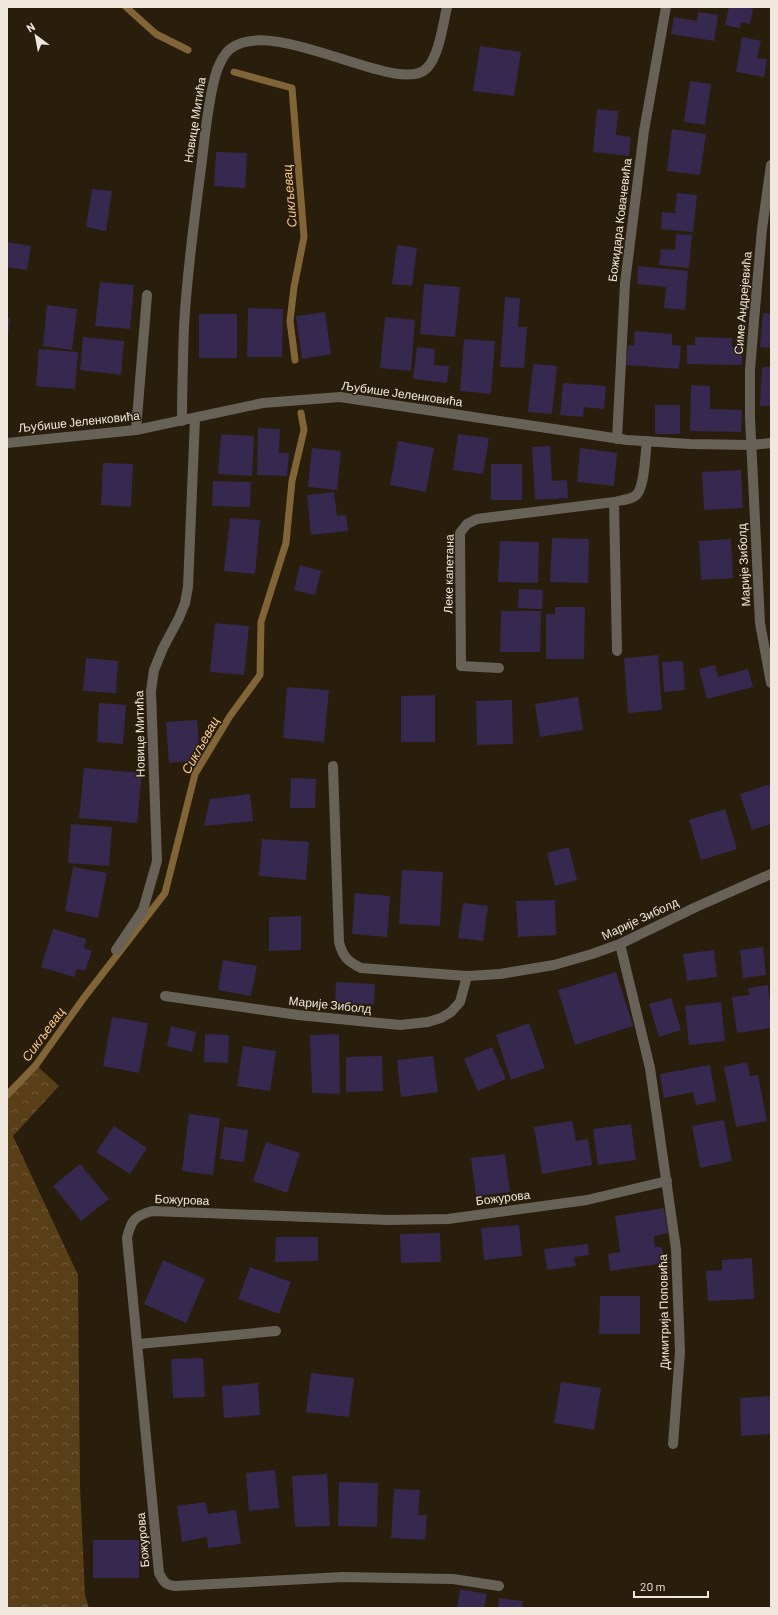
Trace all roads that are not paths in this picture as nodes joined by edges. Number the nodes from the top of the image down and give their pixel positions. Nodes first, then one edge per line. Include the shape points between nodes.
1 (447, 7) edge
2 (666, 7) edge
3 (771, 165) edge
4 (147, 295) dead end
5 (195, 418) junction
6 (182, 421) junction
7 (136, 430) junction
8 (617, 439) junction
9 (647, 441) junction
10 (7, 443) edge
11 (771, 443) edge
12 (751, 445) junction
13 (614, 502) junction
14 (617, 651) dead end
15 (499, 668) dead end
16 (771, 683) edge
17 (333, 766) dead end
18 (771, 874) edge
19 (620, 944) junction
20 (116, 950) dead end
21 (467, 976) junction
22 (165, 996) dead end
23 (667, 1181) junction
24 (276, 1332) dead end
25 (138, 1344) junction
26 (673, 1444) dead end
27 (499, 1586) dead end

1 - 6 street, Новице Митића via 434,60 426,70 411,75 391,73 295,45 256,39 242,42 229,50 221,61 209,105 196,201 184,324
2 - 8 street, Божидара Ковачевића via 644,132 625,283
3 - 12 street, Симе Андрејевића via 762,229 750,370
4 - 7 street
5 - 6 street, Љубише Јеленковића
5 - 8 street, Љубише Јеленковића via 263,403 340,397
5 - 20 street, Новице Митића via 186,603 162,648 154,670 151,691 158,861 143,910
6 - 7 street, Љубише Јеленковића
7 - 10 street, Љубише Јеленковића
8 - 9 street, Љубише Јеленковића
9 - 12 street, Љубише Јеленковића
9 - 13 street, Леке капетана via 641,487 637,495
11 - 12 street, Љубише Јеленковића
12 - 16 street, Марије Зиболд via 760,623
13 - 14 street
13 - 15 street, Леке капетана via 477,518 467,524 460,533 461,666
17 - 21 street, Марије Зиболд via 339,942 342,952 349,962 361,968
18 - 19 street, Марије Зиболд
19 - 21 street, Марије Зиболд via 554,965 500,974
19 - 23 street via 650,1068
21 - 22 street, Марије Зиболд via 460,1002 451,1012 428,1022 400,1025 298,1015
23 - 25 street, Божурова via 587,1200 448,1219 389,1220 152,1211 140,1214 134,1220 128,1238
23 - 26 street, Димитрија Поповића via 676,1249 679,1307 680,1352
24 - 25 street
25 - 27 street, Божурова via 159,1573 167,1585 343,1577 453,1579

